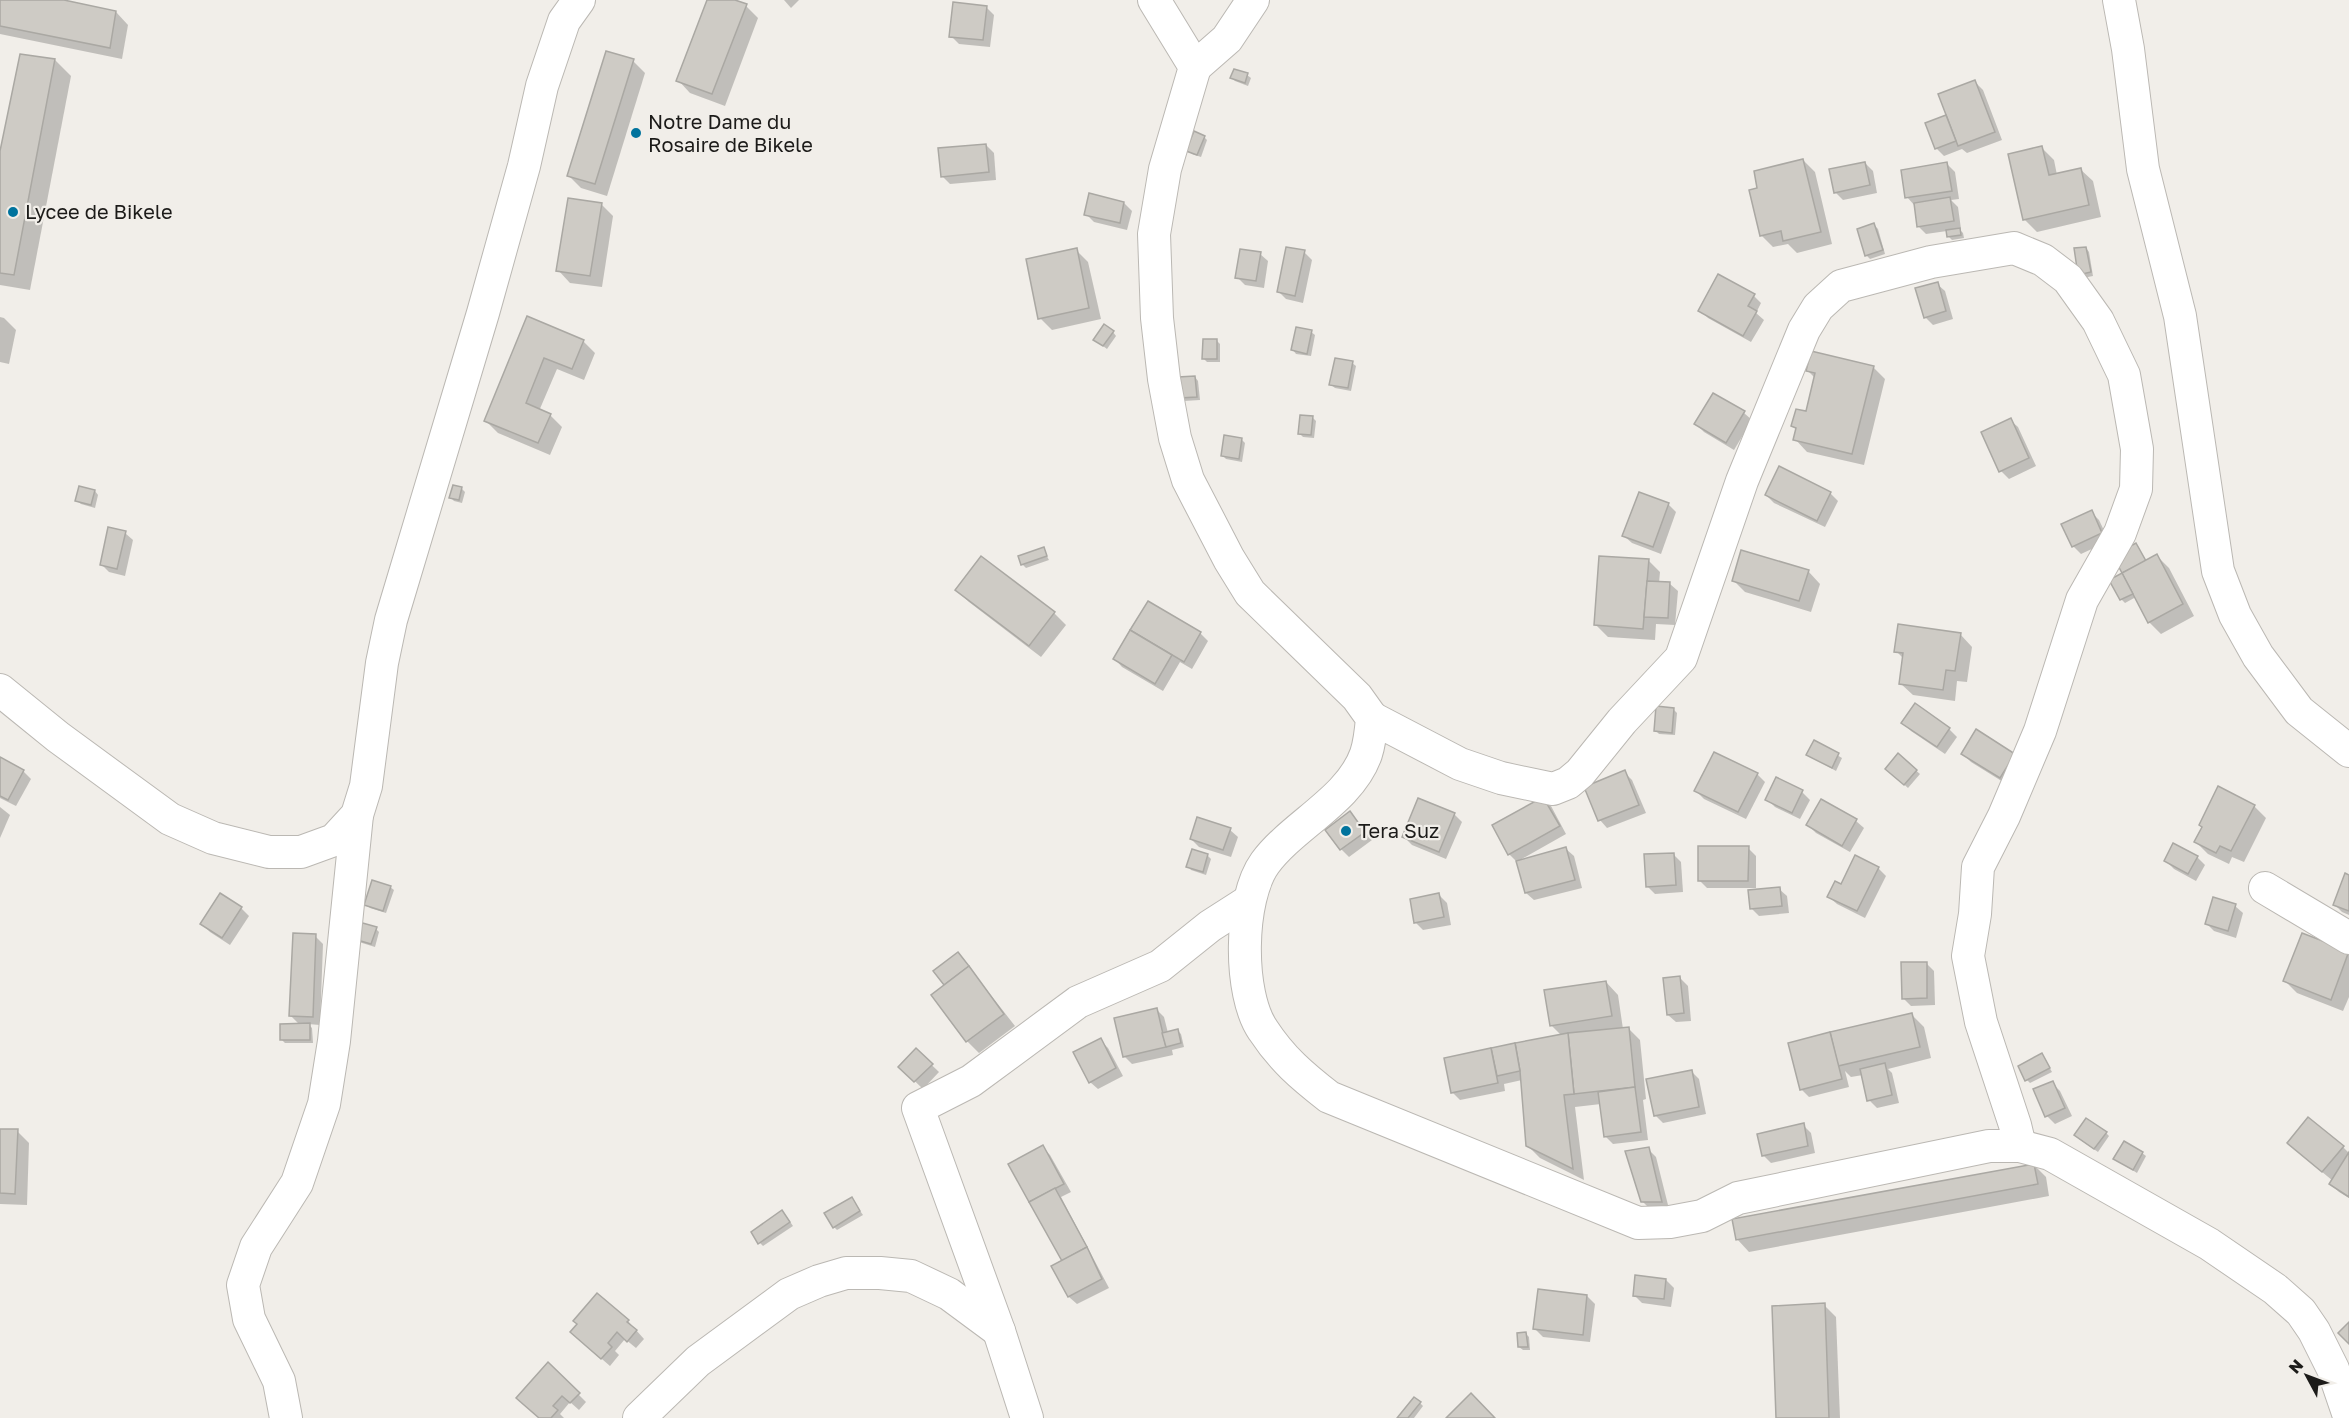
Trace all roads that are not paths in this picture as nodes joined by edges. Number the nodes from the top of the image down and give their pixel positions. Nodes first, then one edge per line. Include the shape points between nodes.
1 (579, 0) edge
2 (1154, 0) edge
3 (1253, 0) edge
4 (2119, 0) edge
5 (1195, 67) junction
6 (0, 690) edge
7 (1372, 718) junction
8 (2349, 751) edge
9 (357, 815) junction
10 (2265, 888) dead end
11 (1249, 901) junction
12 (2349, 938) edge
13 (2020, 1146) junction
14 (999, 1331) junction
15 (2349, 1416) edge
16 (286, 1418) edge
17 (639, 1418) edge
18 (1027, 1418) edge

1 - 9 street via 564,21 542,86 483,313 391,620 366,786
2 - 5 street
3 - 5 street via 1227,39
4 - 8 street via 2143,169 2180,316 2217,571 2235,615 2265,665 2299,711
5 - 7 street via 1165,169 1154,234 1156,309 1175,438 1188,480 1250,593 1357,697
6 - 9 street via 170,819 213,838 269,852 301,852 334,840
7 - 11 street via 1365,756 1351,779 1327,805 1284,840 1263,865
7 - 13 street via 1460,764 1501,778 1553,789 1568,783 1681,658 1742,481 1804,330 1818,307 1841,286 1931,262 2014,248 2043,260 2068,279 2098,321 2124,375 2137,449 2136,489 2121,533 2082,600 2040,731 1978,867 1968,956 1981,1022
9 - 16 street via 324,1104 297,1183 256,1247 243,1286 249,1319 279,1381
10 - 12 street
11 - 13 street via 1244,948 1250,999 1261,1028 1291,1066 1329,1097 1638,1223 1702,1216 1738,1198 1989,1146
11 - 14 street via 1160,966 1078,1002 971,1081 918,1108
13 - 15 street via 2050,1154 2079,1169 2209,1244 2275,1289 2301,1312 2314,1331 2333,1369
14 - 17 street via 949,1294 912,1276 846,1273 789,1294 698,1361
14 - 18 street

